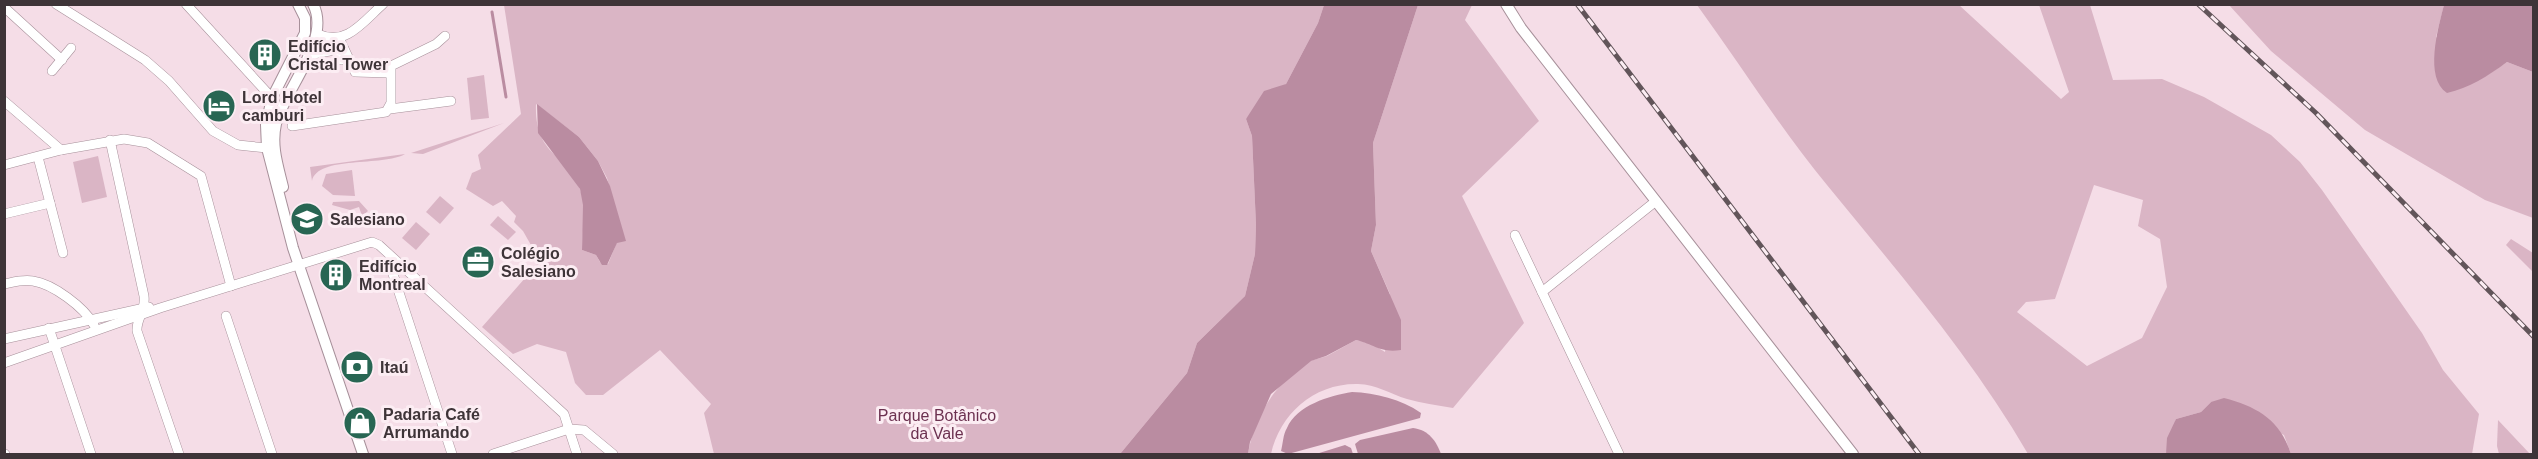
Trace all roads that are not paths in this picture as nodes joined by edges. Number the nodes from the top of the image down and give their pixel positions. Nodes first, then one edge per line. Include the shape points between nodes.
1 (56, 4) edge
2 (186, 4) edge
3 (298, 4) edge
4 (313, 4) edge
5 (383, 4) edge
6 (1506, 4) edge
7 (4, 7) edge
8 (318, 34) junction
9 (445, 36) dead end
10 (339, 38) junction
11 (71, 48) dead end
12 (308, 55) junction
13 (349, 59) junction
14 (62, 60) junction
15 (52, 71) dead end
16 (389, 73) junction
17 (272, 98) junction
18 (4, 101) edge
19 (451, 101) dead end
20 (390, 109) junction
21 (292, 126) dead end
22 (110, 140) junction
23 (267, 148) junction
24 (61, 150) junction
25 (38, 157) junction
26 (4, 165) edge
27 (1656, 201) junction
28 (50, 203) junction
29 (4, 214) edge
30 (1515, 235) dead end
31 (63, 253) dead end
32 (391, 257) junction
33 (301, 263) junction
34 (4, 285) edge
35 (231, 286) junction
36 (1542, 292) junction
37 (144, 312) junction
38 (226, 316) dead end
39 (94, 326) junction
40 (49, 328) junction
41 (4, 339) edge
42 (54, 346) junction
43 (4, 363) edge
44 (569, 429) junction
45 (91, 454) edge
46 (179, 454) edge
47 (272, 454) edge
48 (363, 454) edge
49 (452, 454) edge
50 (493, 454) edge
51 (577, 454) edge
52 (613, 454) edge
53 (1618, 454) edge
54 (1853, 454) edge

1 - 23 street via 145,60 213,130 238,145
2 - 17 street
3 - 17 street via 305,18 305,33
4 - 8 street
5 - 10 street via 350,34
6 - 27 street
7 - 14 street
8 - 10 street
8 - 12 street
9 - 16 street via 394,64
10 - 13 street
11 - 14 street
12 - 13 street via 334,50 341,60
12 - 33 street via 278,117 274,143
13 - 16 street via 355,72
14 - 15 street
16 - 20 street
17 - 23 street via 266,124
18 - 24 street
19 - 20 street
20 - 21 street via 379,114
22 - 24 street
22 - 35 street via 148,143 202,178
22 - 37 street
23 - 33 street
24 - 25 street
25 - 26 street
25 - 28 street
27 - 36 street
27 - 54 street
28 - 29 street
28 - 31 street
30 - 36 street
32 - 33 street via 372,242
32 - 44 street via 547,397 564,414
32 - 49 street via 390,265
33 - 35 street
33 - 48 street
34 - 39 street via 24,280 45,284
35 - 37 street
36 - 53 street
37 - 39 street
37 - 46 street via 137,331
38 - 47 street
39 - 40 street
39 - 42 street
40 - 41 street
40 - 42 street
42 - 43 street
42 - 45 street
44 - 50 street
44 - 51 street
44 - 52 street via 584,430

